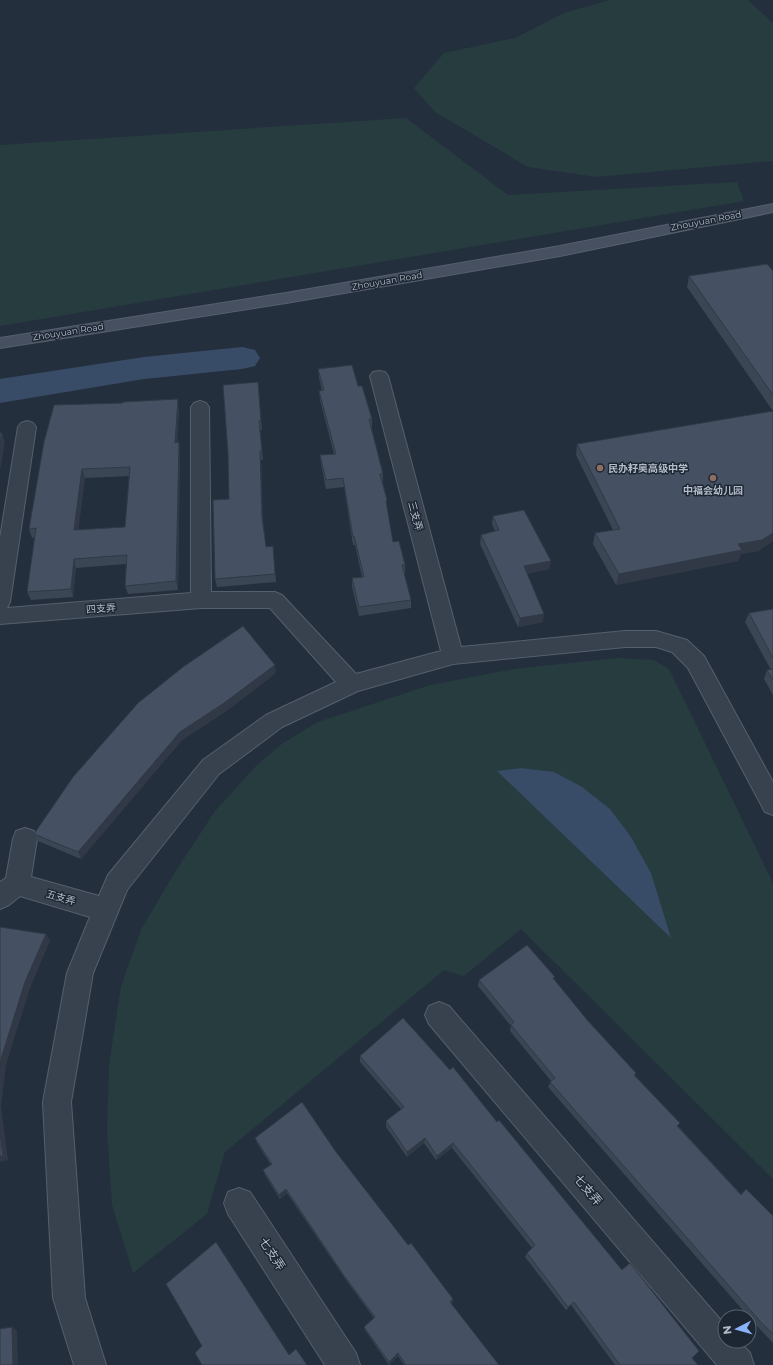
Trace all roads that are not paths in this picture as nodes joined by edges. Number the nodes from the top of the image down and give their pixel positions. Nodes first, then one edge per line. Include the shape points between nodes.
1 (773, 208) edge
2 (0, 343) edge
3 (379, 376) dead end
4 (200, 407) dead end
5 (27, 427) dead end
6 (201, 600) junction
7 (0, 602) edge
8 (0, 616) edge
9 (453, 656) junction
10 (352, 684) junction
11 (773, 805) edge
12 (25, 839) dead end
13 (8, 890) edge
14 (106, 910) junction
15 (439, 1015) dead end
16 (239, 1203) dead end
17 (90, 1365) edge
18 (344, 1365) edge
19 (738, 1365) edge

1 - 2 street, Zhouyuan Road via 545,253 286,298
3 - 9 street, 三支弄
4 - 6 street
5 - 7 street
6 - 8 street, 四支弄
6 - 10 street, 四支弄 via 275,600
9 - 10 street
9 - 11 street via 625,639 656,639 679,646 696,662
10 - 14 street via 274,721 211,767 117,883
12 - 13 street, 五支弄
13 - 14 street, 五支弄
14 - 17 street via 80,974 57,1102 68,1298
15 - 19 street, 七支弄
16 - 18 street, 七支弄

